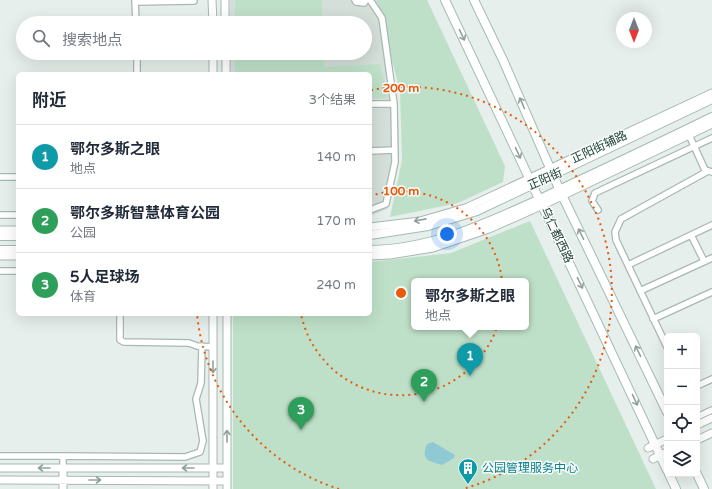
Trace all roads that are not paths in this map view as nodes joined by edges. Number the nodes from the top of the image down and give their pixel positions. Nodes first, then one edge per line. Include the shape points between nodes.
1 (212, 0) edge
2 (225, 0) edge
3 (355, 0) edge
4 (366, 0) edge
5 (370, 0) edge
6 (445, 0) edge
7 (474, 0) edge
8 (136, 1) edge
9 (194, 1) dead end
10 (136, 16) edge
11 (213, 16) edge
12 (225, 16) edge
13 (137, 60) edge
14 (213, 60) edge
15 (226, 60) edge
16 (137, 72) edge
17 (213, 72) edge
18 (226, 72) edge
19 (712, 93) edge
20 (712, 99) edge
21 (372, 104) edge
22 (394, 104) junction
23 (712, 117) edge
24 (712, 124) edge
25 (689, 135) junction
26 (712, 138) edge
27 (694, 146) junction
28 (395, 150) junction
29 (372, 151) edge
30 (710, 171) edge
31 (552, 172) junction
32 (0, 177) edge
33 (16, 177) edge
34 (531, 181) junction
35 (561, 193) junction
36 (542, 202) junction
37 (372, 209) edge
38 (598, 210) dead end
39 (0, 215) edge
40 (16, 215) edge
41 (712, 225) edge
42 (372, 227) edge
43 (0, 230) edge
44 (16, 230) edge
45 (372, 235) edge
46 (691, 235) junction
47 (0, 236) edge
48 (16, 236) edge
49 (0, 250) edge
50 (16, 250) edge
51 (372, 250) edge
52 (0, 256) edge
53 (16, 256) edge
54 (372, 256) edge
55 (712, 258) edge
56 (704, 261) junction
57 (628, 265) junction
58 (0, 271) edge
59 (16, 271) edge
60 (640, 291) junction
61 (712, 292) edge
62 (120, 316) edge
63 (213, 316) edge
64 (227, 316) edge
65 (653, 319) junction
66 (664, 341) edge
67 (202, 346) junction
68 (213, 347) junction
69 (712, 379) edge
70 (700, 385) edge
71 (664, 406) edge
72 (712, 410) edge
73 (700, 416) edge
74 (712, 418) edge
75 (700, 424) edge
76 (712, 433) edge
77 (700, 439) edge
78 (664, 440) edge
79 (651, 446) junction
80 (660, 455) edge
81 (0, 456) edge
82 (63, 456) junction
83 (0, 468) edge
84 (63, 468) junction
85 (213, 468) junction
86 (227, 468) junction
87 (670, 477) edge
88 (698, 477) edge
89 (0, 480) edge
90 (63, 480) junction
91 (213, 481) junction
92 (227, 481) junction
93 (63, 489) edge
94 (213, 489) edge
95 (227, 489) edge
96 (676, 489) edge
97 (704, 489) edge

1 - 11 street
2 - 12 street
3 - 4 street via 364,3
5 - 22 street via 382,18
6 -> 34 main road, 乌仁都西路
31 -> 7 main road, 乌仁都西路
8 - 9 street
8 - 10 street
13 - 16 street
14 - 17 street
15 - 18 street
19 - 31 street, 正阳街辅路
20 - 31 main road, 正阳街
21 - 22 street
22 - 28 street
23 - 35 main road
24 - 25 street
25 - 27 street
25 - 35 street
26 - 27 street
27 - 30 street via 705,170
27 - 38 street via 595,193 592,201
28 - 29 street
28 - 37 street via 386,204
30 - 57 street via 621,219 615,232 616,240
31 - 34 main road, 正阳街
31 - 35 main road, 乌仁都西路
32 - 33 street
34 - 36 main road, 乌仁都西路
34 -> 42 street via 444,215 420,221
34 - 45 main road, 正阳街 via 477,211 428,226
35 - 36 main road
71 -> 35 main road, 乌仁都西路
36 - 51 main road via 452,237 423,244
36 - 54 street via 489,229 434,248
36 -> 79 main road, 乌仁都西路
39 - 40 street
41 - 46 street
43 - 44 street
46 - 56 street
46 - 57 street
47 - 48 main road
49 - 50 main road
52 - 53 street
55 - 56 street
56 - 60 street
57 - 60 street
58 - 59 street
60 - 65 street
61 - 65 street
62 - 67 street via 120,340 124,342 188,343
63 - 68 street
86 -> 64 street
65 - 66 street
67 - 68 street
67 - 82 street via 201,383 196,399 203,441 200,452 185,457
68 -> 85 street
69 - 70 street
72 - 73 street
74 - 75 street
76 - 77 street
78 - 79 street
79 - 80 main road, 乌仁都西路
81 - 82 street
82 - 84 street
84 -> 83 street
85 -> 84 street
84 - 90 street
85 - 86 street
85 - 91 street
86 - 92 street
87 - 96 main road
88 - 97 main road
89 - 90 street
90 -> 91 street
90 - 93 street
91 - 92 street
91 - 94 street
92 - 95 street

